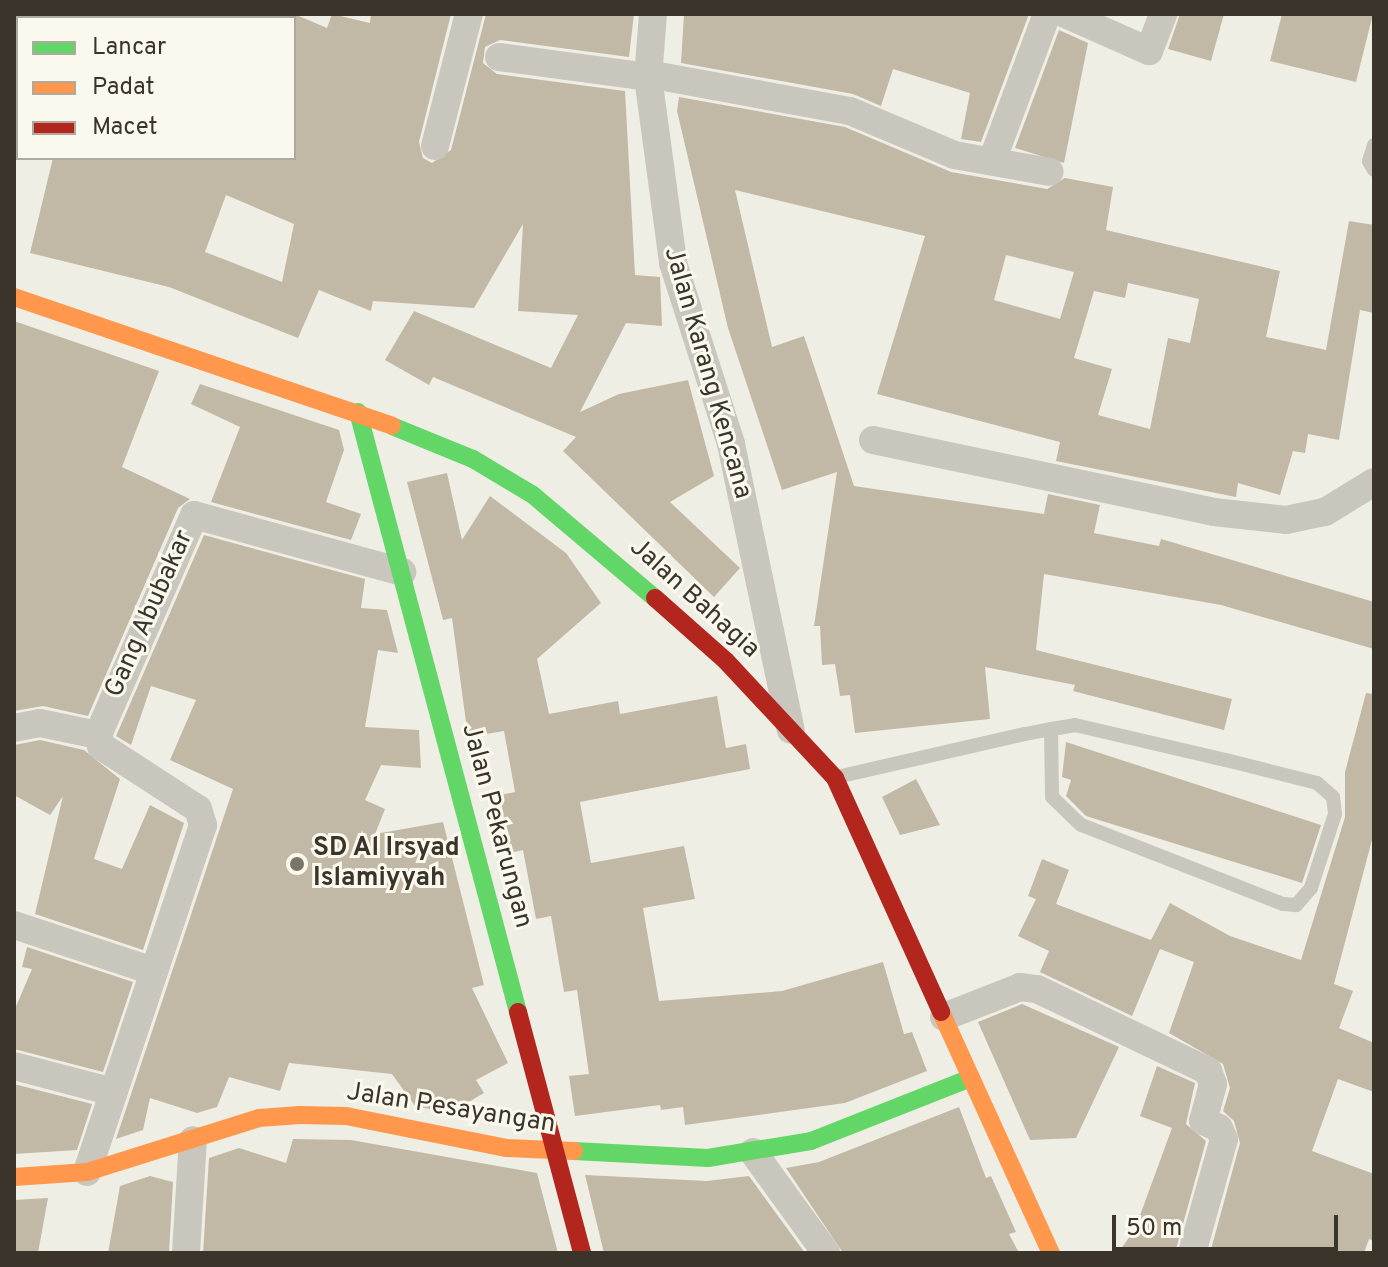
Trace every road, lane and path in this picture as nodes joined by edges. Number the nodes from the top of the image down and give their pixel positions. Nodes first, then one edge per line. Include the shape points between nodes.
1 (469, 14) edge
2 (653, 14) edge
3 (1047, 14) edge
4 (1065, 14) edge
5 (1163, 14) edge
6 (499, 57) dead end
7 (648, 75) junction
8 (1374, 145) edge
9 (435, 146) dead end
10 (992, 161) junction
11 (1374, 170) edge
12 (1050, 172) dead end
13 (14, 297) edge
14 (358, 412) junction
15 (873, 440) dead end
16 (1374, 482) edge
17 (402, 572) junction
18 (14, 728) edge
19 (1051, 729) junction
20 (791, 730) junction
21 (98, 735) junction
22 (835, 778) junction
23 (14, 925) edge
24 (153, 971) junction
25 (944, 1017) junction
26 (14, 1066) edge
27 (971, 1078) junction
28 (113, 1092) junction
29 (193, 1140) junction
30 (753, 1152) junction
31 (556, 1153) junction
32 (87, 1172) junction
33 (14, 1177) edge
34 (189, 1252) edge
35 (582, 1253) edge
36 (826, 1253) edge
37 (1051, 1253) edge
38 (1192, 1253) edge

1 - 9 street
2 - 7 street, Jalan Karang Kencana
3 - 10 street
4 - 5 street via 1149,51
6 - 7 street
7 - 10 street via 850,111 954,155
7 - 20 street, Jalan Karang Kencana via 673,263 731,444
8 - 11 lane via 1369,161
10 - 12 street
13 - 14 street, Jalan Bahagia
14 - 17 street, Jalan Pekarungan
14 - 20 street, Jalan Bahagia via 473,459 533,495 726,661
15 - 16 street via 1214,512 1286,520 1325,512
17 - 21 street, Gang Abubakar via 194,515
17 - 31 street, Jalan Pekarungan
18 - 21 street via 40,723
19 - 19 lane via 1075,725 1317,783 1333,797 1335,814 1311,888 1296,905 1283,904 1081,825 1052,797
19 - 22 lane
20 - 22 street, Jalan Bahagia
21 - 24 street via 101,746 198,809 203,820
22 - 25 street, Jalan Bahagia
23 - 24 street
24 - 28 street
25 - 27 street, Jalan Bahagia
25 - 38 street via 1020,987 1037,989 1208,1071 1213,1084 1203,1121 1219,1128 1224,1139
26 - 28 street
27 - 30 street, Jalan Pesayangan via 811,1141
27 - 37 street, Jalan Bahagia
28 - 32 street
29 - 31 street, Jalan Pesayangan via 259,1118 346,1116
29 - 32 street, Jalan Pesayangan
29 - 34 street
30 - 31 street, Jalan Pesayangan via 708,1158
30 - 36 street
31 - 35 street, Jalan Pekarungan
32 - 33 street, Jalan Pesayangan

